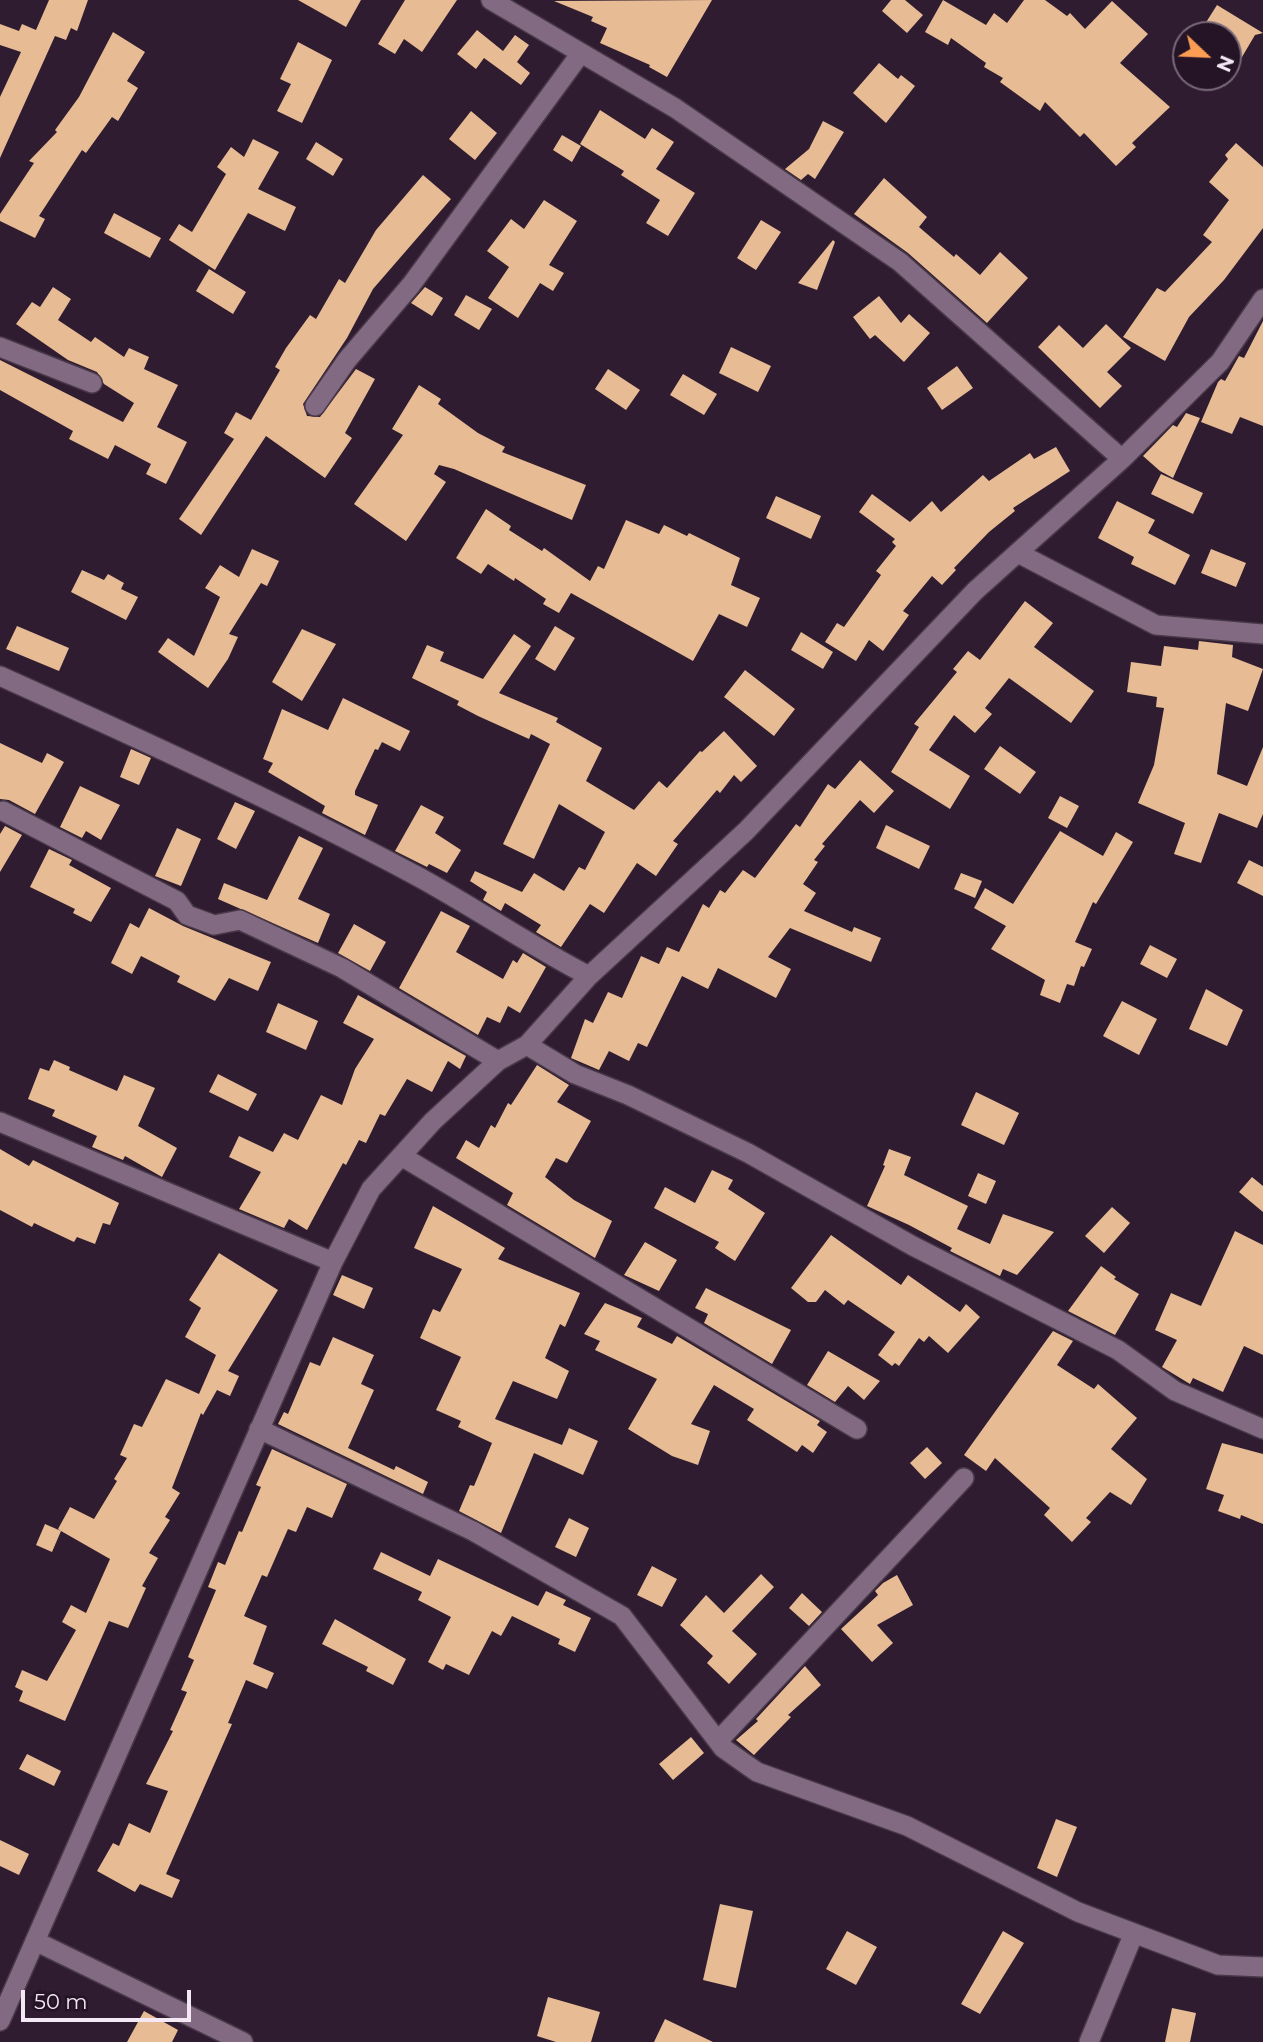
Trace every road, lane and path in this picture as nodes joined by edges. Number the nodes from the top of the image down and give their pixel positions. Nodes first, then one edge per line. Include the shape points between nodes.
1 (491, 0) edge
2 (581, 52) junction
3 (1263, 299) edge
4 (0, 347) edge
5 (92, 383) dead end
6 (315, 405) dead end
7 (1122, 459) junction
8 (1017, 553) junction
9 (1263, 634) edge
10 (0, 676) edge
11 (3, 811) dead end
12 (589, 976) junction
13 (527, 1045) junction
14 (498, 1060) junction
15 (0, 1122) edge
16 (403, 1157) junction
17 (333, 1262) junction
18 (259, 1429) junction
19 (858, 1429) dead end
20 (1263, 1429) edge
21 (964, 1478) dead end
22 (718, 1741) junction
23 (1134, 1933) junction
24 (34, 1941) junction
25 (1263, 1967) edge
26 (0, 2021) edge
27 (243, 2042) edge
28 (1089, 2042) edge

1 - 2 street
2 - 6 street via 411,285
2 - 7 street via 675,108 900,262
3 - 7 street via 1220,362
4 - 5 street
7 - 8 street
8 - 9 street via 1156,625
8 - 12 street via 975,591 746,831
10 - 12 street via 295,813 418,877
11 - 14 street via 177,901 187,915 214,925 240,920 342,968
12 - 13 street
13 - 14 street
13 - 20 street via 575,1074 748,1153 913,1246 1118,1350 1175,1391
14 - 16 street via 433,1121
15 - 17 street
16 - 17 street via 371,1189
16 - 19 street
17 - 18 street
18 - 22 street via 473,1531 622,1616
18 - 24 street
21 - 22 street
22 - 23 street via 757,1772 907,1826 1078,1912
23 - 25 street via 1218,1965
23 - 28 street
24 - 26 street
24 - 27 street

